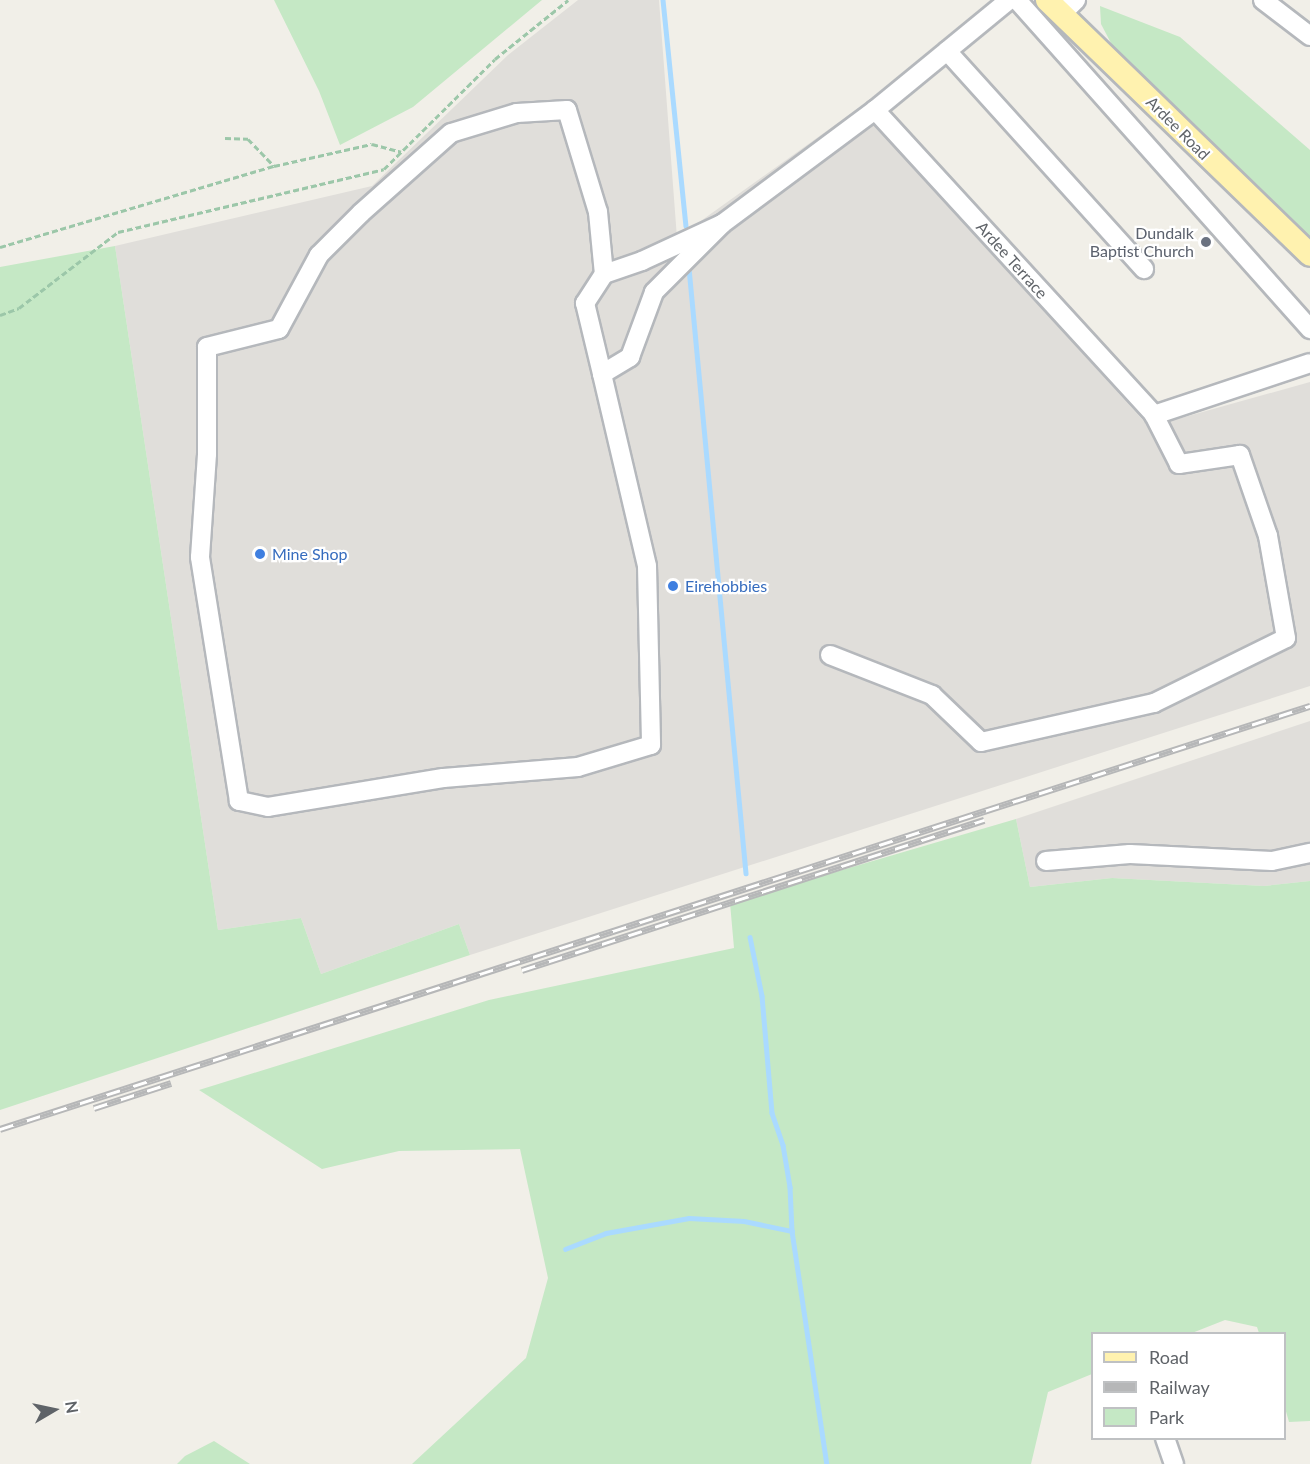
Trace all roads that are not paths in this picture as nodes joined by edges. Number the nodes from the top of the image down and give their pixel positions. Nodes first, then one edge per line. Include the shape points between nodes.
1 (1009, 0) edge
2 (1017, 0) edge
3 (1263, 0) edge
4 (1062, 5) edge
5 (1308, 34) edge
6 (1094, 46) junction
7 (947, 51) junction
8 (1078, 68) junction
9 (875, 110) junction
10 (722, 224) junction
11 (1310, 255) edge
12 (1144, 269) dead end
13 (604, 274) junction
14 (1310, 329) edge
15 (1310, 363) edge
16 (603, 374) junction
17 (1154, 415) junction
18 (830, 655) dead end
19 (1310, 853) edge
20 (1047, 861) dead end
21 (1166, 1440) edge
22 (1174, 1464) edge

1 - 7 street
2 - 8 street
3 - 5 street
4 - 6 main road, Ardee Road
6 - 8 street
6 - 11 main road, Ardee Road
7 - 9 street
7 - 12 street
8 - 14 street
9 - 10 street
9 - 17 street, Ardee Terrace
10 - 13 street
10 - 16 street via 654,292 630,357
13 - 16 street via 585,303
13 - 16 street via 597,212 567,110 517,113 451,133 361,213 318,255 279,329 207,347 207,454 200,557 239,801 268,807 443,778 578,767 651,745 647,566
15 - 17 street
17 - 18 street, Ardee Terrace via 1179,464 1240,455 1268,536 1286,638 1154,703 981,742 932,695
19 - 20 street via 1272,861 1130,854
21 - 22 street

